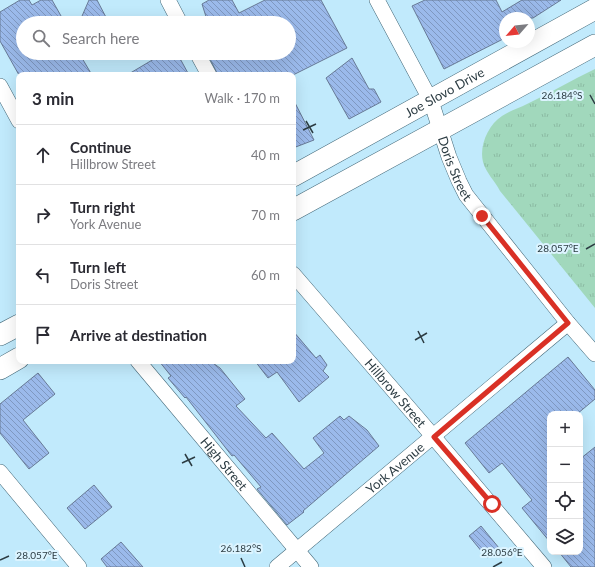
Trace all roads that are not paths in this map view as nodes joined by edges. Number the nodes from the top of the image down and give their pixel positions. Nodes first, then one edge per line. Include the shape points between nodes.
1 (168, 0) edge
2 (378, 0) edge
3 (595, 9) edge
4 (176, 16) edge
5 (595, 45) edge
6 (201, 60) edge
7 (207, 72) edge
8 (0, 86) edge
9 (431, 101) junction
10 (16, 115) edge
11 (440, 130) junction
12 (296, 174) edge
13 (296, 208) edge
14 (296, 277) edge
15 (568, 323) junction
16 (16, 327) edge
17 (0, 335) edge
18 (595, 354) edge
19 (16, 360) edge
20 (141, 364) edge
21 (0, 368) edge
22 (434, 437) junction
23 (0, 472) edge
24 (297, 550) junction
25 (78, 567) edge
26 (277, 567) edge
27 (311, 567) edge
28 (544, 567) edge

1 - 4 street
2 - 9 street, Doris Street
3 - 9 main road, Joe Slovo Drive
5 - 11 main road
6 - 7 street
8 - 10 street
9 - 11 street, Doris Street
9 - 12 main road, Joe Slovo Drive
11 - 13 main road
11 - 15 street, Doris Street via 466,196
14 - 22 street, Hillbrow Street
15 - 18 street, Doris Street
15 - 22 street, York Avenue
16 - 17 main road
19 - 21 main road
20 - 24 street, High Street
22 - 24 street, York Avenue
22 - 28 street, Hillbrow Street
23 - 25 street
24 - 26 street, York Avenue
24 - 27 street, High Street

